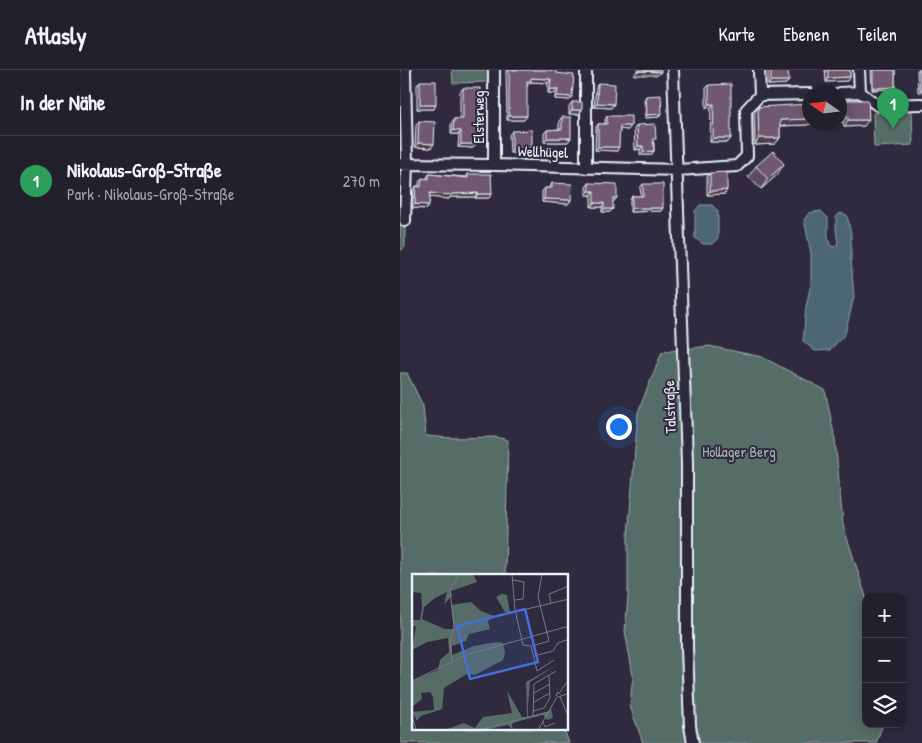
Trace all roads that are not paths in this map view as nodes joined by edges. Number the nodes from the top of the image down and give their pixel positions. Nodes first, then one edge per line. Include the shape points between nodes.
1 (405, 70) edge
2 (494, 70) edge
3 (586, 70) edge
4 (673, 70) edge
5 (759, 70) edge
6 (859, 70) edge
7 (860, 92) junction
8 (847, 93) edge
9 (802, 94) edge
10 (760, 95) junction
11 (922, 104) edge
12 (403, 164) edge
13 (494, 165) junction
14 (586, 168) junction
15 (678, 170) junction
16 (405, 221) dead end
17 (693, 743) edge

1 - 12 street
2 - 13 street, Elsterweg
3 - 14 street
4 - 15 street, Talstraße
5 - 10 street
6 - 7 street
7 - 8 street
7 - 11 street via 877,105
9 - 10 street
10 - 15 street, Wellhügel via 746,110 747,156 737,166
12 - 13 street, Wellhügel
12 - 16 street
13 - 14 street, Wellhügel
14 - 15 street, Wellhügel
15 - 17 street, Talstraße via 687,462 687,648

